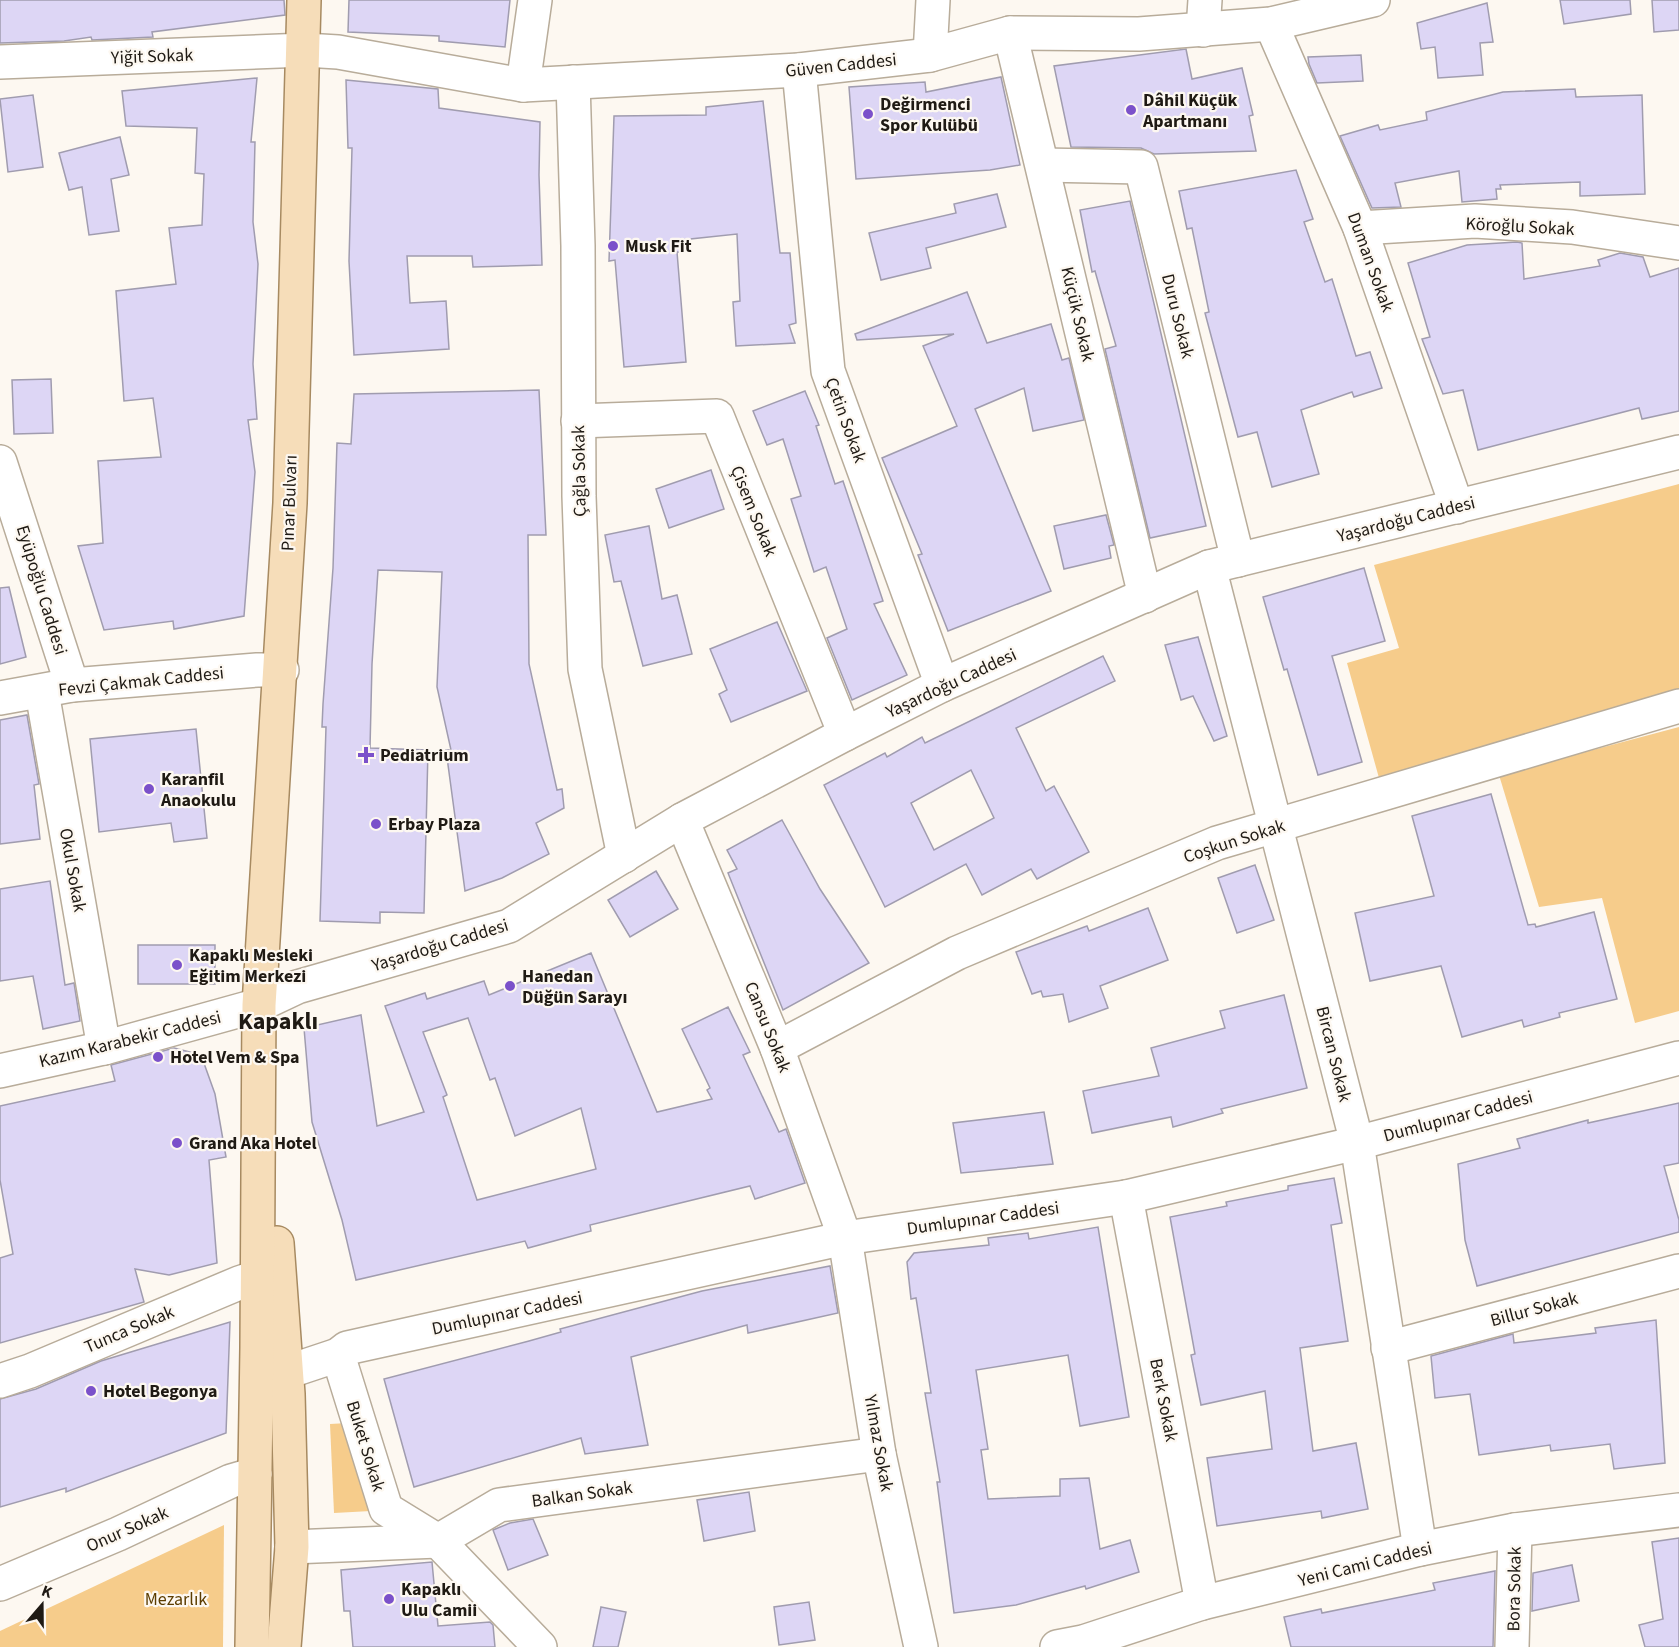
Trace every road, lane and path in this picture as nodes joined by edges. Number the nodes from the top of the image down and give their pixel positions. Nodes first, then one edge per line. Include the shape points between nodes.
1 (304, 0) edge
2 (535, 0) edge
3 (933, 0) edge
4 (1373, 0) edge
5 (1204, 15) edge
6 (1270, 24) junction
7 (1010, 33) junction
8 (305, 50) junction
9 (930, 56) junction
10 (0, 62) edge
11 (799, 70) junction
12 (573, 82) junction
13 (523, 85) junction
14 (1043, 165) junction
15 (1360, 228) junction
16 (1679, 243) edge
17 (578, 421) junction
18 (1679, 452) edge
19 (0, 462) edge
20 (1457, 507) junction
21 (1224, 564) junction
22 (1145, 596) junction
23 (282, 670) junction
24 (942, 685) junction
25 (57, 689) junction
26 (0, 698) edge
27 (1679, 705) edge
28 (845, 734) junction
29 (682, 820) junction
30 (1278, 826) junction
31 (624, 856) junction
32 (259, 1005) junction
33 (104, 1048) junction
34 (777, 1048) junction
35 (1679, 1058) edge
36 (0, 1071) edge
37 (1357, 1143) junction
38 (1126, 1197) junction
39 (845, 1238) junction
40 (1679, 1270) edge
41 (257, 1277) junction
42 (1388, 1348) junction
43 (338, 1355) junction
44 (287, 1372) junction
45 (0, 1381) edge
46 (879, 1454) junction
47 (255, 1474) junction
48 (1679, 1510) edge
49 (1515, 1530) junction
50 (438, 1541) junction
51 (292, 1547) junction
52 (1420, 1549) junction
53 (0, 1584) edge
54 (1202, 1603) junction
55 (252, 1647) edge
56 (284, 1647) edge
57 (540, 1647) edge
58 (921, 1647) edge
59 (1057, 1647) edge
60 (1512, 1647) edge

1 - 8 main road, Pınar Bulvarı
2 - 13 street
3 - 9 street
4 - 6 street, Güven Caddesi
5 - 6 street, Güven Caddesi
5 - 7 street, Güven Caddesi via 1139,34
6 - 15 street, Duman Sokak
7 - 9 street, Güven Caddesi
7 - 14 street, Küçük Sokak
8 - 10 street, Yiğit Sokak
8 - 13 street, Güven Caddesi via 338,52
8 - 23 main road, Pınar Bulvarı
9 - 11 street, Güven Caddesi
11 - 12 street, Güven Caddesi
11 - 24 street, Çetin Sokak via 828,370
12 - 13 street, Güven Caddesi
12 - 17 street, Çağla Sokak
14 - 21 street, Duru Sokak via 1141,166
14 - 22 street, Küçük Sokak
15 - 16 street, Köroğlu Sokak via 1475,221 1572,227
15 - 20 street, Duman Sokak
17 - 28 street, Çisem Sokak via 717,416
17 - 31 street, Çağla Sokak via 585,669
18 - 20 street, Yaşardoğu Caddesi
19 - 25 street, Eyüpoğlu Caddesi
20 - 21 street, Yaşardoğu Caddesi
21 - 22 street, Yaşardoğu Caddesi
21 - 30 street, Bircan Sokak
22 - 24 street, Yaşardoğu Caddesi
23 - 25 street, Fevzi Çakmak Caddesi
23 - 32 main road, Pınar Bulvarı
24 - 28 street, Yaşardoğu Caddesi
25 - 26 street, Fevzi Çakmak Caddesi
25 - 33 street, Okul Sokak
27 - 30 street, Coşkun Sokak
28 - 29 street, Yaşardoğu Caddesi
29 - 31 street, Yaşardoğu Caddesi
29 - 34 street, Cansu Sokak
30 - 34 street, Coşkun Sokak via 1217,843 957,953
30 - 37 street, Bircan Sokak
31 - 32 street, Yaşardoğu Caddesi via 508,926 297,987
32 - 33 street, Kazım Karabekir Caddesi
32 - 41 main road
32 - 44 main road
33 - 36 street, Kazım Karabekir Caddesi
34 - 39 street, Cansu Sokak
35 - 37 street, Dumlupınar Caddesi
37 - 38 street, Dumlupınar Caddesi
37 - 42 street, Bircan Sokak
38 - 39 street, Dumlupınar Caddesi
38 - 54 street, Berk Sokak
39 - 43 street, Dumlupınar Caddesi via 346,1348
39 - 46 street, Yılmaz Sokak
40 - 42 street, Billur Sokak
41 - 45 street, Tunca Sokak
41 - 47 main road
42 - 52 street, Bircan Sokak
43 - 44 street, Dumlupınar Caddesi
43 - 50 street, Buket Sokak via 386,1509
44 - 51 main road
46 - 50 street, Balkan Sokak via 499,1506
46 - 58 street, Yılmaz Sokak
47 - 53 street, Onur Sokak via 231,1480
47 - 55 main road
48 - 49 street, Yeni Cami Caddesi
49 - 52 street, Yeni Cami Caddesi
49 - 60 street, Bora Sokak
50 - 51 street, Balkan Sokak
50 - 57 street, Buket Sokak
51 - 56 main road
52 - 54 street, Yeni Cami Caddesi
54 - 59 street, Yeni Cami Caddesi

